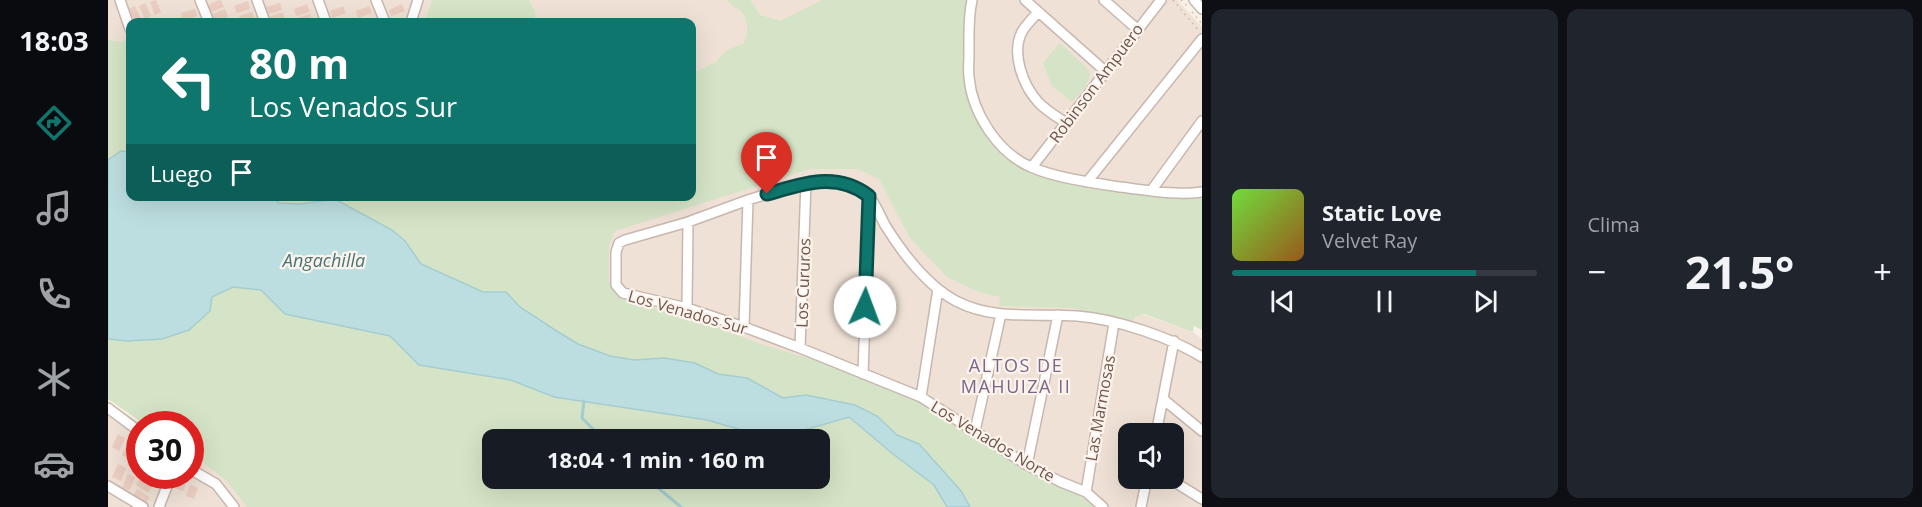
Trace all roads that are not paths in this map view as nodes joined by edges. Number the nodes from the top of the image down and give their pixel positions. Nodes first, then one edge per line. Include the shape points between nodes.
1 (120, 0) edge
2 (201, 0) edge
3 (257, 0) edge
4 (318, 0) edge
5 (376, 0) edge
6 (418, 0) edge
7 (972, 0) edge
8 (1025, 0) edge
9 (1104, 0) edge
10 (1161, 0) edge
11 (1194, 0) edge
12 (1202, 9) edge
13 (1038, 12) junction
14 (126, 18) edge
15 (208, 18) edge
16 (264, 18) edge
17 (325, 18) edge
18 (383, 18) edge
19 (412, 18) edge
20 (1137, 29) junction
21 (1202, 39) edge
22 (1105, 71) junction
23 (1202, 121) edge
24 (1066, 123) junction
25 (1032, 167) junction
26 (806, 182) junction
27 (1088, 182) junction
28 (1151, 191) junction
29 (1202, 192) edge
30 (869, 196) junction
31 (748, 200) junction
32 (688, 222) junction
33 (938, 289) junction
34 (687, 308) junction
35 (1001, 314) junction
36 (1058, 315) junction
37 (1114, 323) junction
38 (744, 327) junction
39 (1174, 341) junction
40 (800, 348) junction
41 (1202, 357) edge
42 (862, 374) junction
43 (879, 381) joint
44 (921, 398) junction
45 (1163, 399) junction
46 (108, 408) edge
47 (126, 422) edge
48 (1158, 423) edge
49 (975, 431) junction
50 (1202, 431) edge
51 (1027, 465) junction
52 (204, 477) edge
53 (108, 486) edge
54 (1184, 488) edge
55 (166, 489) edge
56 (1145, 489) edge
57 (1086, 492) junction
58 (1202, 499) edge
59 (143, 507) edge
60 (159, 507) edge
61 (234, 507) edge
62 (1103, 507) edge
63 (1141, 507) edge

1 - 14 street
2 - 15 street
3 - 16 street
4 - 17 street
5 - 18 street
6 - 19 street
7 - 25 street via 969,77 974,99 995,138
8 - 13 street
9 - 20 street
10 - 20 street, Robinson Ampuero
11 - 12 street
13 - 22 street
13 - 24 street via 1022,31 1019,64 1023,79 1040,103
20 - 22 street, Robinson Ampuero
21 - 27 street
22 - 24 street, Robinson Ampuero
23 - 28 street
24 - 25 street, Robinson Ampuero
25 - 27 street
26 - 30 street, Los Venados Sur via 836,181
26 - 31 street, Los Venados Sur
26 - 40 street, Los Cururos
27 - 28 street
28 - 29 street
30 - 33 street via 901,248
30 - 42 street
31 - 32 street, Los Venados Sur
31 - 38 street
32 - 34 street
32 - 34 street, Los Venados Sur via 625,240 616,252 616,285 620,291
33 - 35 street via 966,306
33 - 44 street
34 - 38 street, Los Venados Sur
35 - 36 street
35 - 49 street
36 - 37 street
36 - 51 street
37 - 39 street
37 - 57 street, Las Marmosas
38 - 40 street, Los Venados Sur
39 - 41 street
39 - 45 street
40 - 42 street, Los Venados Sur
42 - 43 street, Los Venados Sur
43 - 44 street, Los Venados Norte
44 - 49 street, Los Venados Norte
45 - 48 street
45 - 50 street
46 - 47 street
49 - 51 street, Los Venados Norte
51 - 57 street, Los Venados Norte
52 - 61 street via 216,484
53 - 59 street
54 - 58 street
55 - 60 street
56 - 63 street
57 - 62 street, Los Venados Norte

